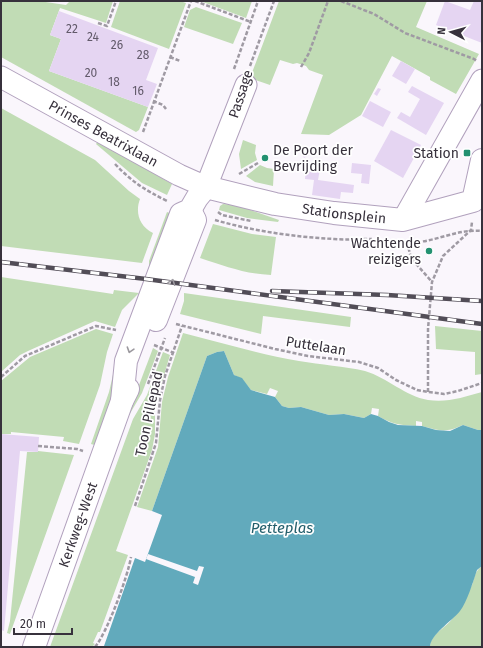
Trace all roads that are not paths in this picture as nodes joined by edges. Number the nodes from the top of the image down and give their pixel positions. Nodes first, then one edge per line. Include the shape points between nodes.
1 (480, 71) edge
2 (1, 77) edge
3 (246, 85) road end
4 (482, 160) edge
5 (206, 187) junction
6 (477, 202) edge
7 (190, 210) junction
8 (402, 231) junction
9 (141, 341) junction
10 (34, 647) edge

1 - 8 street
2 - 5 street, Prinses Beatrixlaan
3 - 5 street, Passage
4 - 6 street
5 - 7 street, Kerkweg-West
5 - 8 street, Stationsplein via 275,204 334,213
6 - 8 street, Stationsplein
7 - 9 street, Kerkweg-West via 181,214
9 -> 7 street, Kerkweg-West via 157,318 195,220
9 - 10 street, Kerkweg-West via 126,361 122,401

